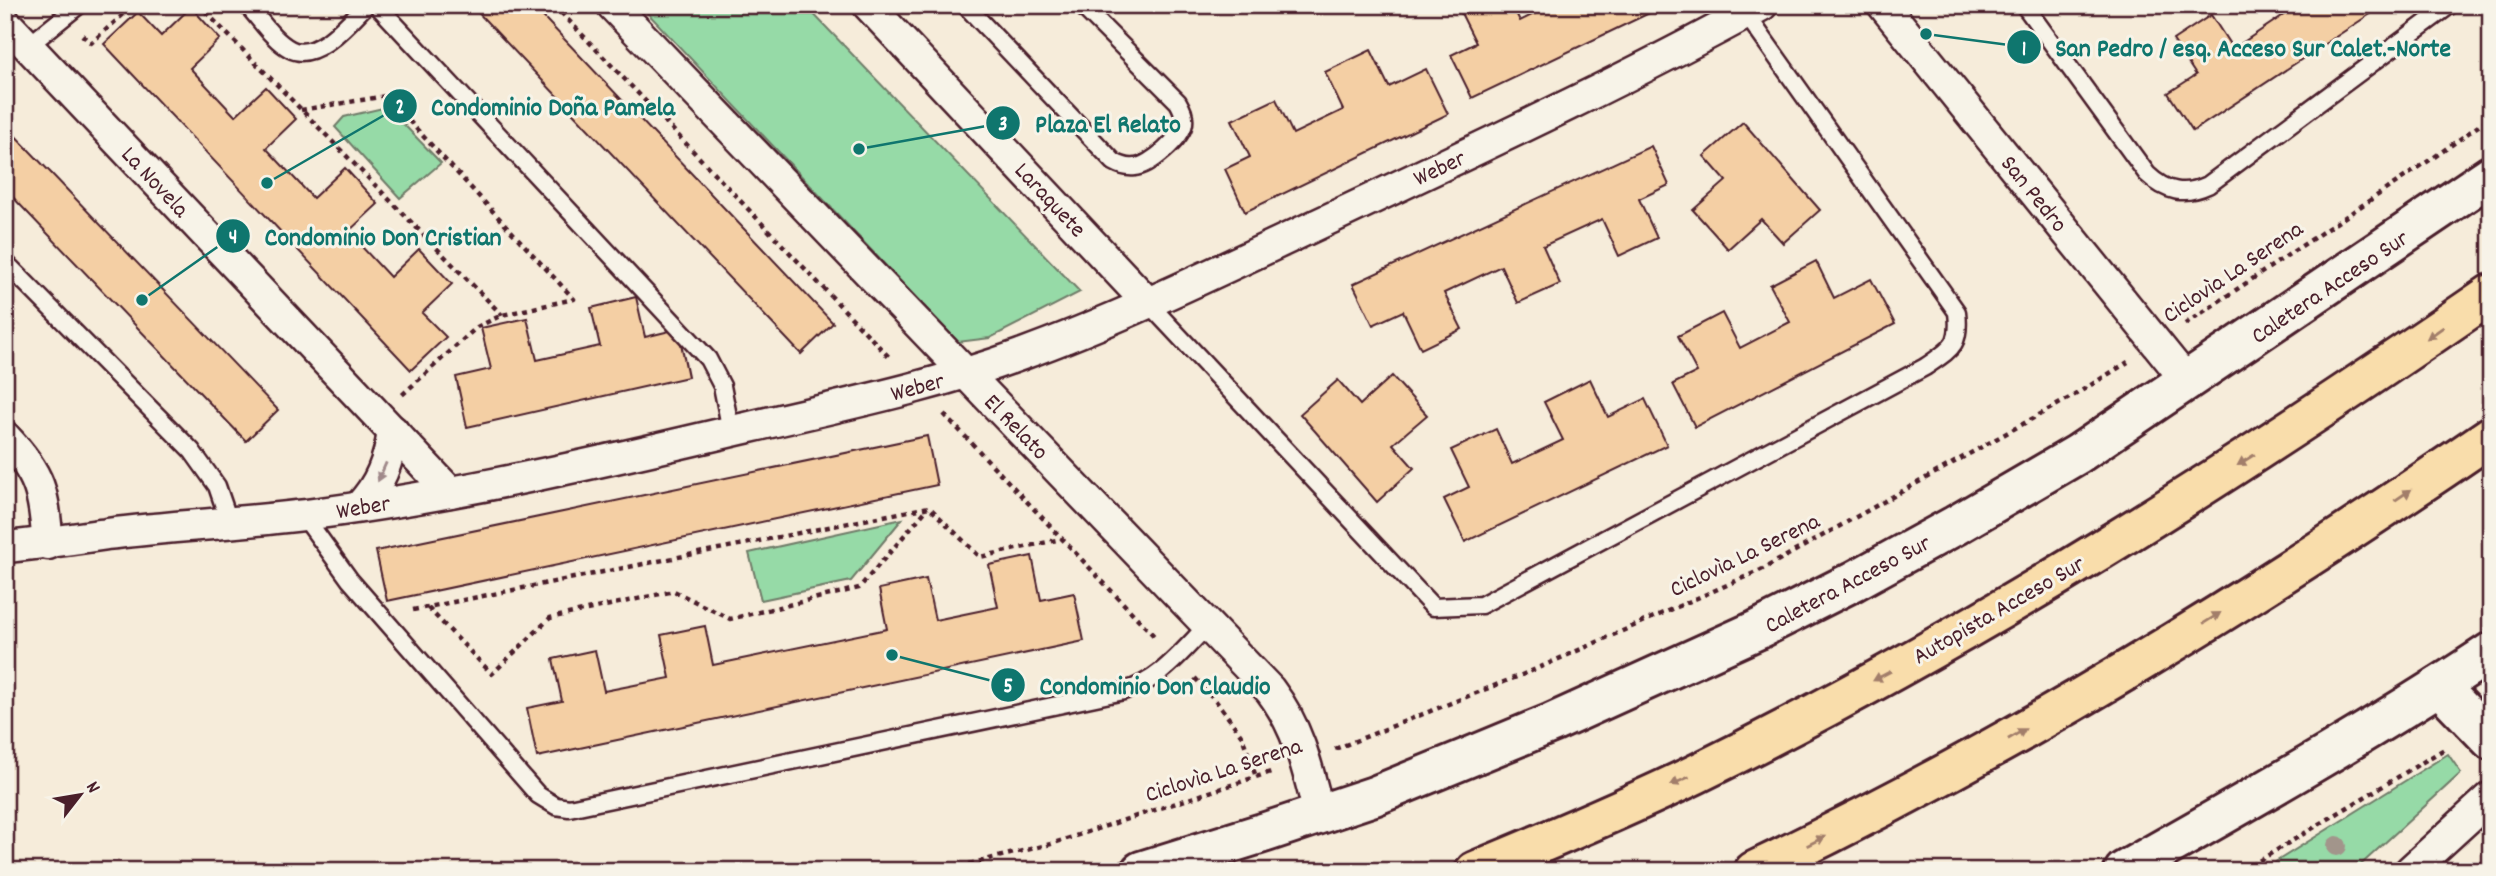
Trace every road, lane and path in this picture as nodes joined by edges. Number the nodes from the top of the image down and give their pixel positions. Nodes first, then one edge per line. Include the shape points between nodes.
1 (79, 5) edge
2 (200, 5) edge
3 (247, 5) edge
4 (366, 5) edge
5 (377, 5) edge
6 (612, 5) edge
7 (868, 5) edge
8 (965, 5) edge
9 (1082, 5) edge
10 (1882, 5) edge
11 (2024, 5) edge
12 (2450, 5) edge
13 (1754, 10) edge
14 (5, 22) edge
15 (28, 46) junction
16 (301, 110) junction
17 (2491, 117) edge
18 (2491, 175) edge
19 (5, 262) edge
20 (2491, 294) edge
21 (1147, 302) junction
22 (502, 315) junction
23 (2157, 343) junction
24 (966, 373) junction
25 (2187, 381) junction
26 (385, 423) junction
27 (731, 431) junction
28 (2491, 436) edge
29 (5, 437) edge
30 (450, 492) junction
31 (359, 507) junction
32 (929, 507) junction
33 (303, 515) junction
34 (230, 524) junction
35 (1062, 538) dead end
36 (48, 544) junction
37 (5, 547) edge
38 (428, 608) junction
39 (380, 615) junction
40 (1208, 625) junction
41 (2491, 652) edge
42 (2439, 686) junction
43 (2485, 733) edge
44 (1306, 761) junction
45 (2491, 797) edge
46 (1319, 814) junction
47 (940, 871) edge
48 (1141, 871) edge
49 (1475, 871) edge
50 (1754, 871) edge
51 (2124, 871) edge
52 (2242, 871) edge
53 (2410, 871) edge

1 - 15 lane
2 - 16 path
3 - 4 lane via 283,44 298,52 323,45
5 - 27 lane via 708,359 722,386
6 - 24 street, El Relato
7 - 21 street, Laraquete
8 - 9 lane via 1114,162 1143,166 1180,134 1183,110
10 - 23 street, San Pedro
11 - 12 lane via 2147,174 2170,191 2183,192 2208,185
13 - 21 street, Weber via 1496,140
13 - 21 lane via 1957,312 1960,332 1950,349 1925,367 1481,605 1433,607
14 - 15 street, La Novela
15 - 26 street, La Novela
16 - 22 path
16 - 22 path via 386,96 574,299
17 - 23 path, Ciclovìa La Serena
18 - 25 main road, Caletera Acceso Sur
19 - 34 lane via 192,451 217,486
20 -> 49 highway, Autopista Acceso Sur via 2170,508 1930,650 1695,775
21 - 24 street, Weber
22 - 26 path via 477,327 418,382
23 - 25 street, San Pedro
23 - 44 path, Ciclovìa La Serena via 2073,396 1761,570 1530,672
24 - 27 street, Weber
24 - 40 street, El Relato
25 - 46 main road, Caletera Acceso Sur via 2078,454 1967,519 1757,630 1552,723
26 - 30 street, La Novela
26 -> 31 street via 386,465
27 - 30 street, Weber
50 -> 28 highway via 1924,785 2102,684 2335,540
29 - 36 street via 40,482
30 - 31 street, Weber
31 - 33 street, Weber
32 - 35 path via 979,557
32 - 38 path
32 - 38 path via 859,588 730,619 674,591 550,618 492,674
33 - 34 street, Weber
33 - 39 lane
34 - 36 street, Weber
36 - 37 street, Weber
38 - 39 path
39 - 40 lane via 538,795 569,808 1134,688 1159,675
40 - 44 street, El Relato via 1281,705
41 - 42 main road
42 - 43 main road
42 - 51 main road
43 - 52 path
44 - 46 street, El Relato
44 - 47 path, Ciclovìa La Serena via 1051,844
45 - 53 street
46 - 48 main road, Caletera Acceso Sur

